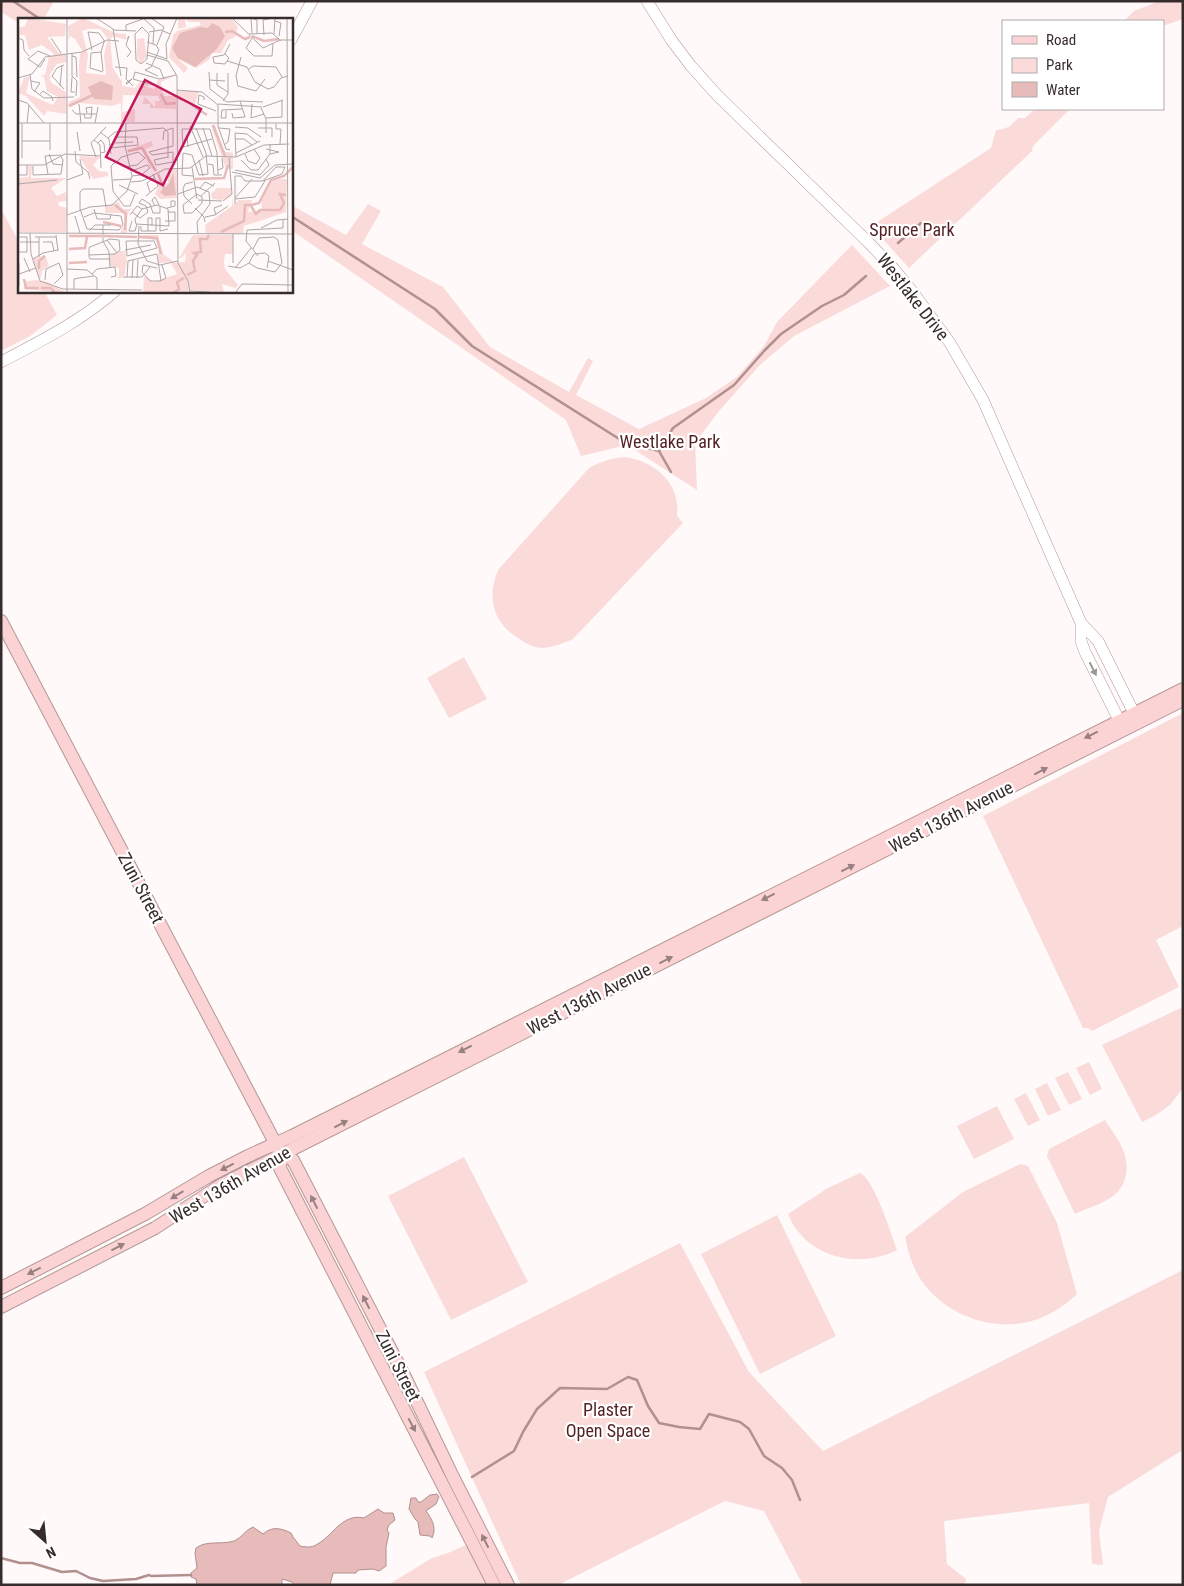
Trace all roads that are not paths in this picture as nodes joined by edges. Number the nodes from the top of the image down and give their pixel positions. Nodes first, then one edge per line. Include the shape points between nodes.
1 (312, 1) edge
2 (647, 1) edge
3 (292, 38) edge
4 (114, 292) edge
5 (1, 362) edge
6 (1, 622) edge
7 (1081, 623) junction
8 (1183, 689) edge
9 (1183, 700) edge
10 (1137, 718) junction
11 (1122, 725) junction
12 (811, 875) junction
13 (805, 890) junction
14 (511, 1032) junction
15 (278, 1149) junction
16 (1, 1288) edge
17 (1, 1307) edge
18 (450, 1485) junction
19 (494, 1585) edge
20 (508, 1585) edge

1 - 3 street
2 - 7 street, Westlake Drive via 672,41 704,81 869,242 932,318 983,400
4 - 5 street via 87,314
6 - 15 main road, Zuni Street
7 - 10 street, Westlake Drive via 1098,640
7 -> 11 street, Westlake Drive via 1084,652
8 - 10 main road, West 136th Avenue
9 - 10 main road, West 136th Avenue
10 - 11 main road, West 136th Avenue
11 -> 12 main road, West 136th Avenue
13 -> 11 main road, West 136th Avenue
12 - 13 main road
12 -> 14 main road, West 136th Avenue
14 -> 13 main road, West 136th Avenue
14 - 15 main road, West 136th Avenue
15 -> 16 main road, West 136th Avenue via 210,1176 145,1214
17 -> 15 main road, West 136th Avenue via 155,1228
15 - 18 main road, Zuni Street via 280,1168 389,1382
18 - 19 main road, Zuni Street
20 -> 18 main road, Zuni Street

